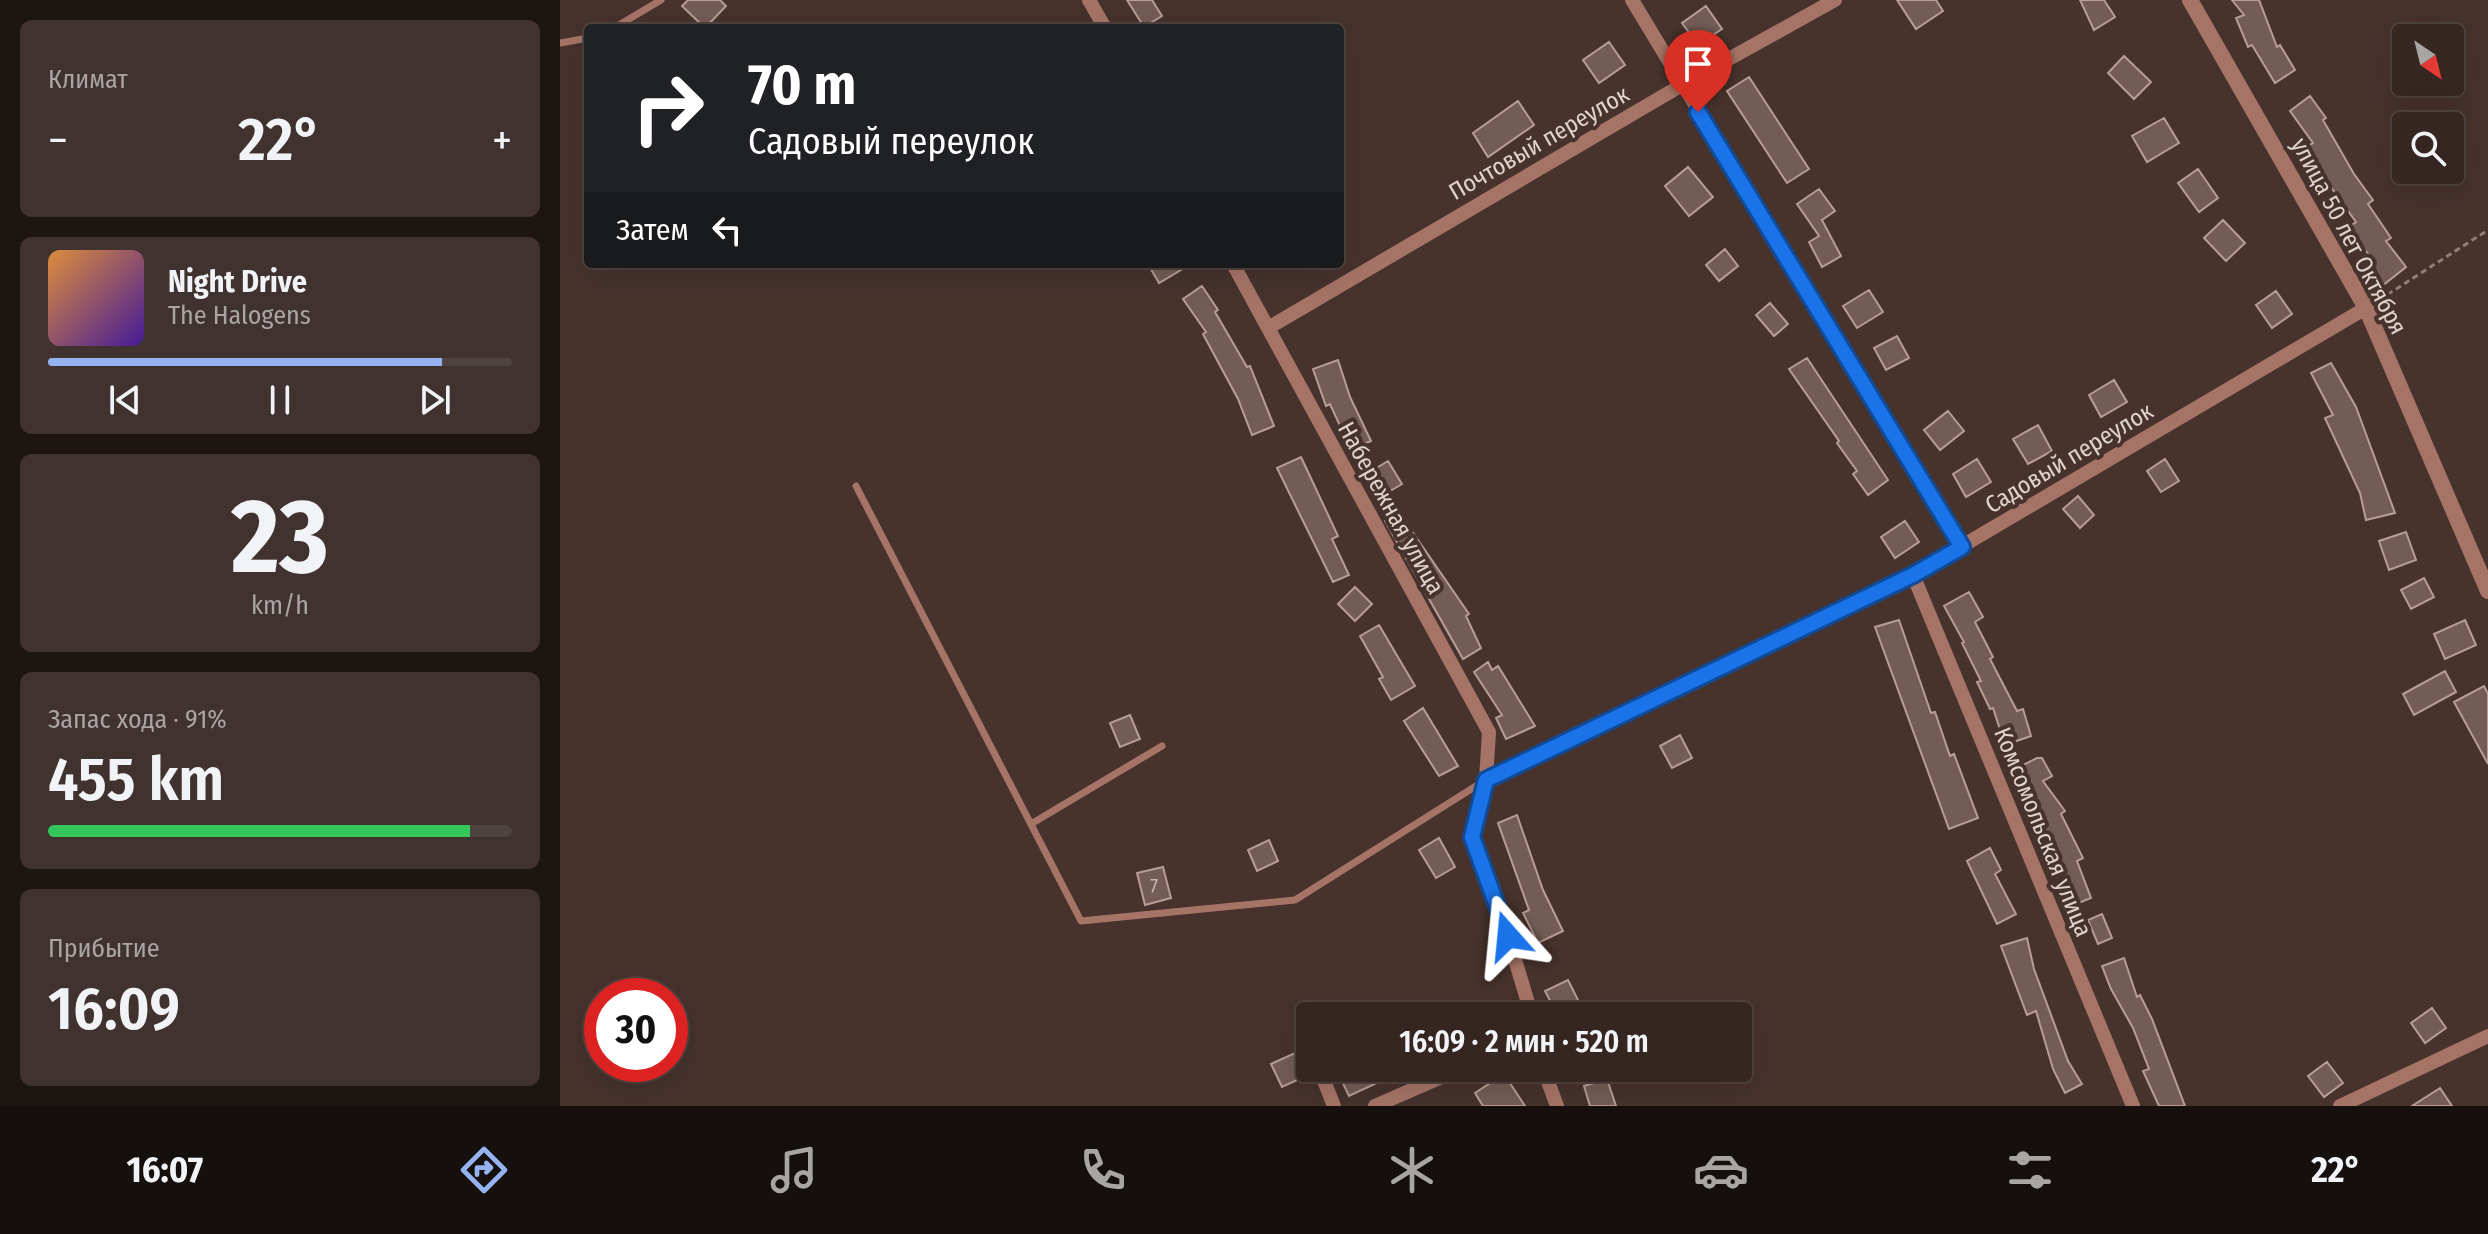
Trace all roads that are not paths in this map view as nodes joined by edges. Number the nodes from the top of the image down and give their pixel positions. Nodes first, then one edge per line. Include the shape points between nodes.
1 (661, 0) edge
2 (1089, 0) edge
3 (1632, 0) edge
4 (1835, 0) edge
5 (2190, 0) edge
6 (621, 24) edge
7 (1103, 24) edge
8 (584, 39) edge
9 (560, 43) edge
10 (1682, 85) junction
11 (1235, 268) edge
12 (2366, 308) junction
13 (1268, 328) junction
14 (856, 486) dead end
15 (1962, 547) junction
16 (1913, 575) junction
17 (2488, 591) edge
18 (1162, 746) dead end
19 (1486, 780) junction
20 (1031, 824) junction
21 (1528, 1002) edge
22 (2488, 1036) edge
23 (1325, 1082) edge
24 (1430, 1082) edge
25 (1548, 1082) edge
26 (1334, 1106) edge
27 (1375, 1106) edge
28 (1557, 1106) edge
29 (2133, 1106) edge
30 (2340, 1106) edge

1 - 6 lane
2 - 7 street
3 - 10 street
4 - 10 street, Почтовый переулок
5 - 12 street, улица 50 лет Октября
8 - 9 lane
10 - 13 street, Почтовый переулок
10 - 15 street
11 - 13 street, Набережная улица
12 - 15 street, Садовый переулок
12 - 17 street, улица 50 лет Октября
13 - 19 street, Набережная улица via 1489,732
14 - 20 lane
15 - 16 street, Садовый переулок
16 - 19 street, Садовый переулок
16 - 29 street, Комсомольская улица
18 - 20 lane
19 - 20 lane via 1295,900 1249,905 1081,921
19 - 21 street, Набережная улица via 1472,837
22 - 30 street
23 - 26 street
24 - 27 street
25 - 28 street

